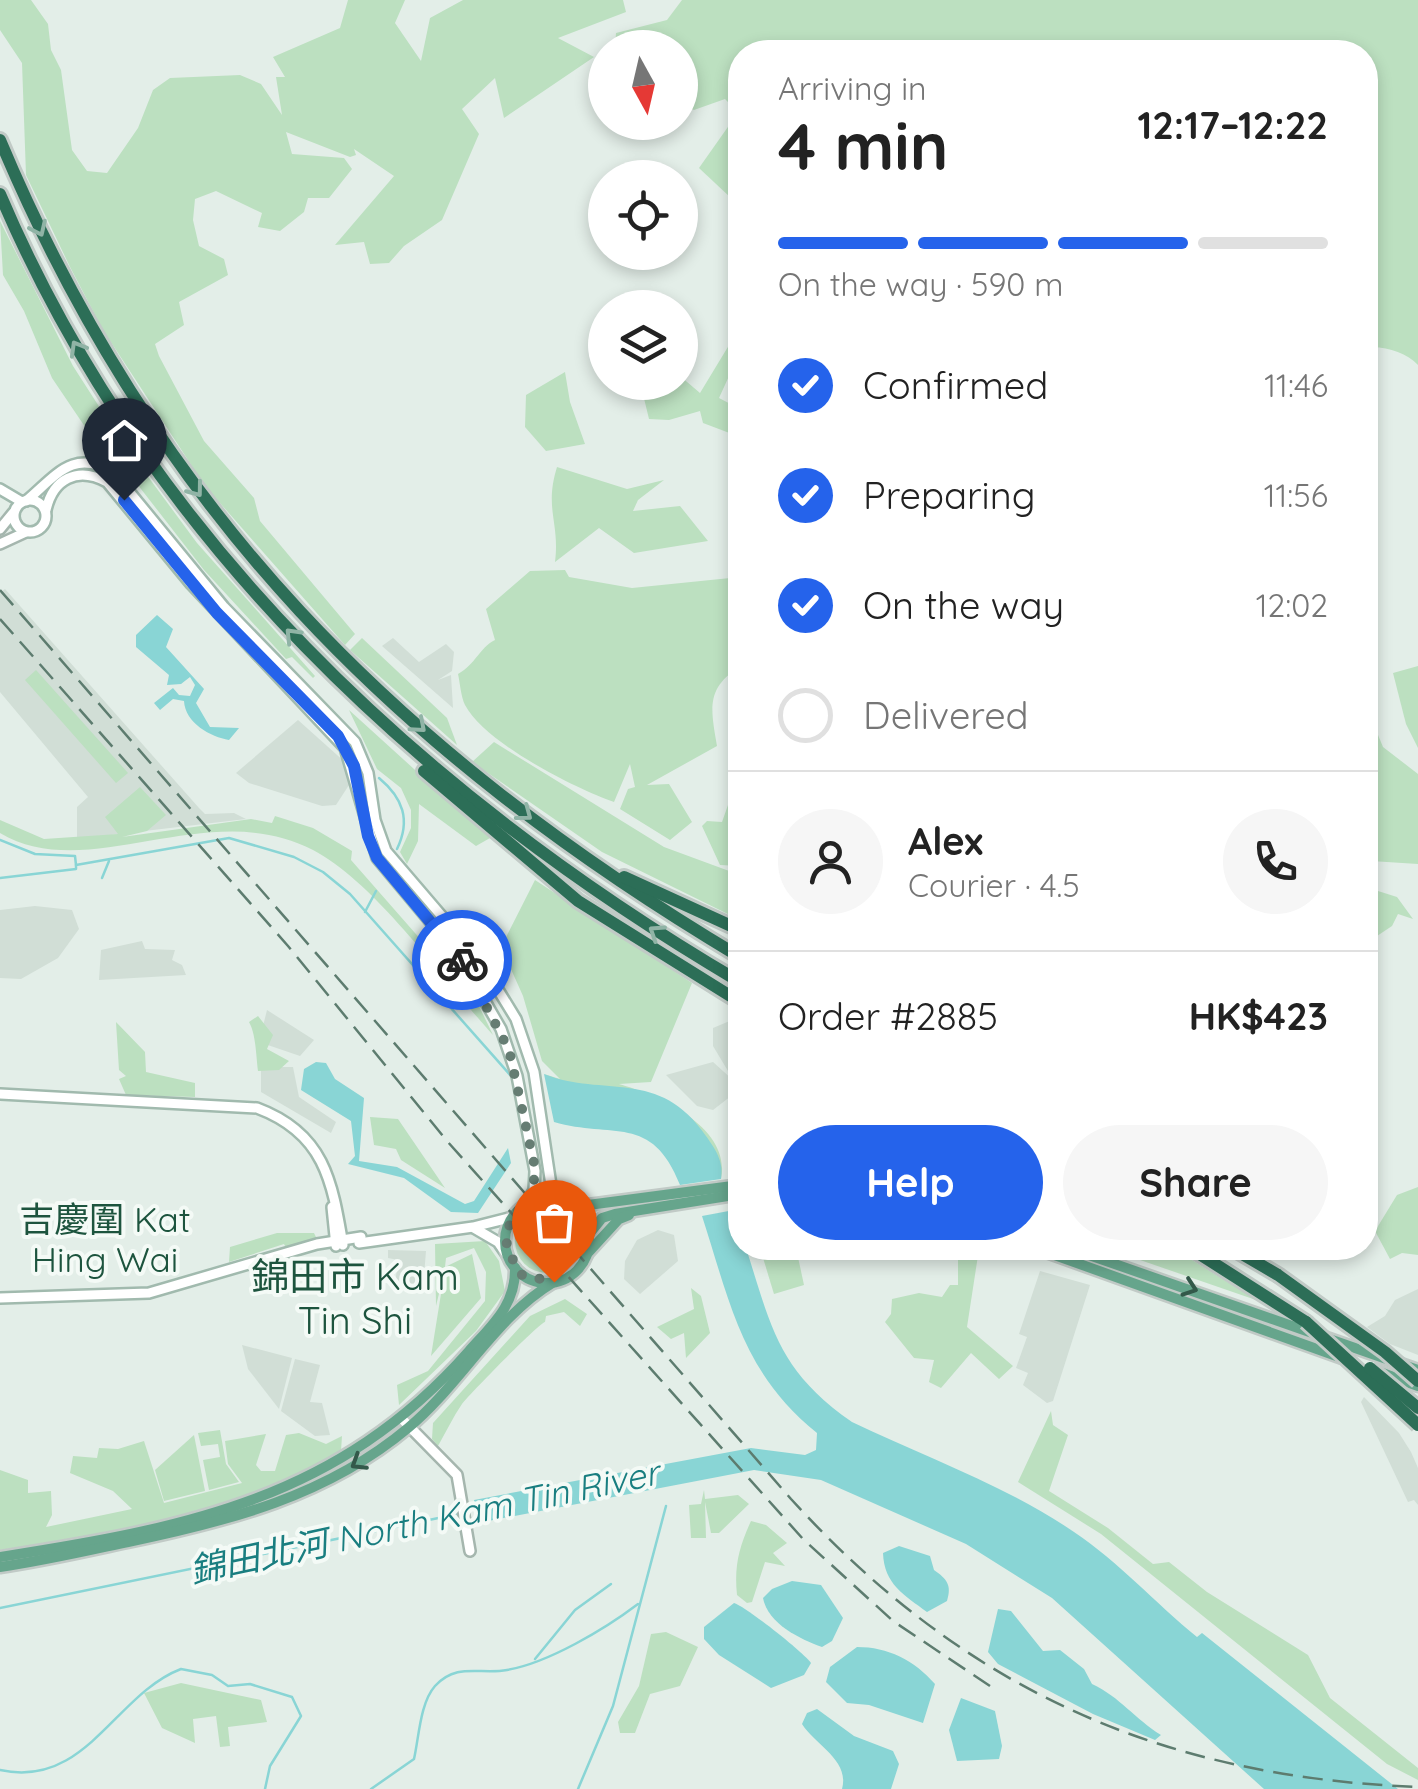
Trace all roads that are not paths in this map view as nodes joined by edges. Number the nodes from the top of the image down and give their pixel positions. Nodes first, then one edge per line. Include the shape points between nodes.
1 (0, 140) edge
2 (0, 194) edge
3 (1, 490) edge
4 (24, 501) junction
5 (46, 510) junction
6 (13, 512) junction
7 (0, 529) edge
8 (26, 532) junction
9 (0, 544) edge
10 (362, 704) junction
11 (579, 854) junction
12 (728, 924) edge
13 (728, 950) edge
14 (728, 974) edge
15 (728, 994) edge
16 (0, 1094) edge
17 (728, 1188) edge
18 (728, 1192) edge
19 (690, 1196) junction
20 (558, 1201) junction
21 (333, 1204) junction
22 (525, 1205) junction
23 (572, 1207) junction
24 (649, 1208) junction
25 (338, 1216) junction
26 (513, 1217) junction
27 (473, 1227) junction
28 (588, 1235) junction
29 (364, 1238) junction
30 (339, 1243) junction
31 (586, 1255) junction
32 (1070, 1260) edge
33 (1100, 1260) edge
34 (1106, 1260) edge
35 (1210, 1260) edge
36 (1252, 1260) edge
37 (512, 1263) junction
38 (1112, 1275) junction
39 (554, 1282) junction
40 (0, 1298) edge
41 (1306, 1322) junction
42 (1418, 1370) edge
43 (1418, 1384) edge
44 (1418, 1408) edge
45 (400, 1417) junction
46 (1418, 1425) edge
47 (408, 1428) junction
48 (470, 1550) dead end
49 (0, 1556) edge
50 (0, 1566) edge

1 -> 11 highway via 99,344 233,538 384,695
10 -> 2 highway via 242,582 156,473 64,327
3 - 4 main road
3 - 6 main road
4 - 5 main road
4 - 6 main road
4 - 20 main road via 72,464 92,463 120,478 224,606 350,734 366,765 386,851 510,1007 528,1053
5 - 8 main road via 43,526
5 - 22 main road via 66,478 88,474 107,482 217,613 333,730 354,766 377,858 460,956 496,1017 527,1124 535,1184
6 - 7 main road
6 - 8 main road
8 - 9 main road
14 -> 10 highway via 547,858
10 - 15 highway via 397,747 569,894
11 - 12 highway
11 - 13 highway
16 - 21 main road via 257,1108 312,1142
17 - 19 main road
18 - 19 main road
19 - 23 main road
19 - 24 main road
20 - 22 main road
20 - 23 main road
21 - 25 main road
21 - 30 main road
22 - 26 main road
23 - 28 main road
24 - 28 main road via 602,1218
24 - 31 main road via 619,1219
25 - 29 main road
25 - 30 main road
26 - 27 main road
26 - 37 main road via 505,1237
27 - 29 main road
27 - 37 main road via 498,1242
28 - 31 main road
29 - 30 main road
30 - 40 main road via 149,1293
31 - 39 main road via 577,1270
32 - 38 main road
33 - 38 main road
34 -> 42 main road
35 - 41 highway
36 - 43 highway, bridge via 1385,1352
37 - 39 main road via 531,1280
37 - 45 main road via 512,1298 502,1314
38 - 43 main road
39 - 47 main road via 524,1301
41 - 44 highway, bridge
41 - 46 highway, bridge
45 - 47 main road
45 - 49 main road via 320,1472 245,1505
47 - 48 main road via 455,1471
47 -> 50 main road via 316,1487 252,1513

